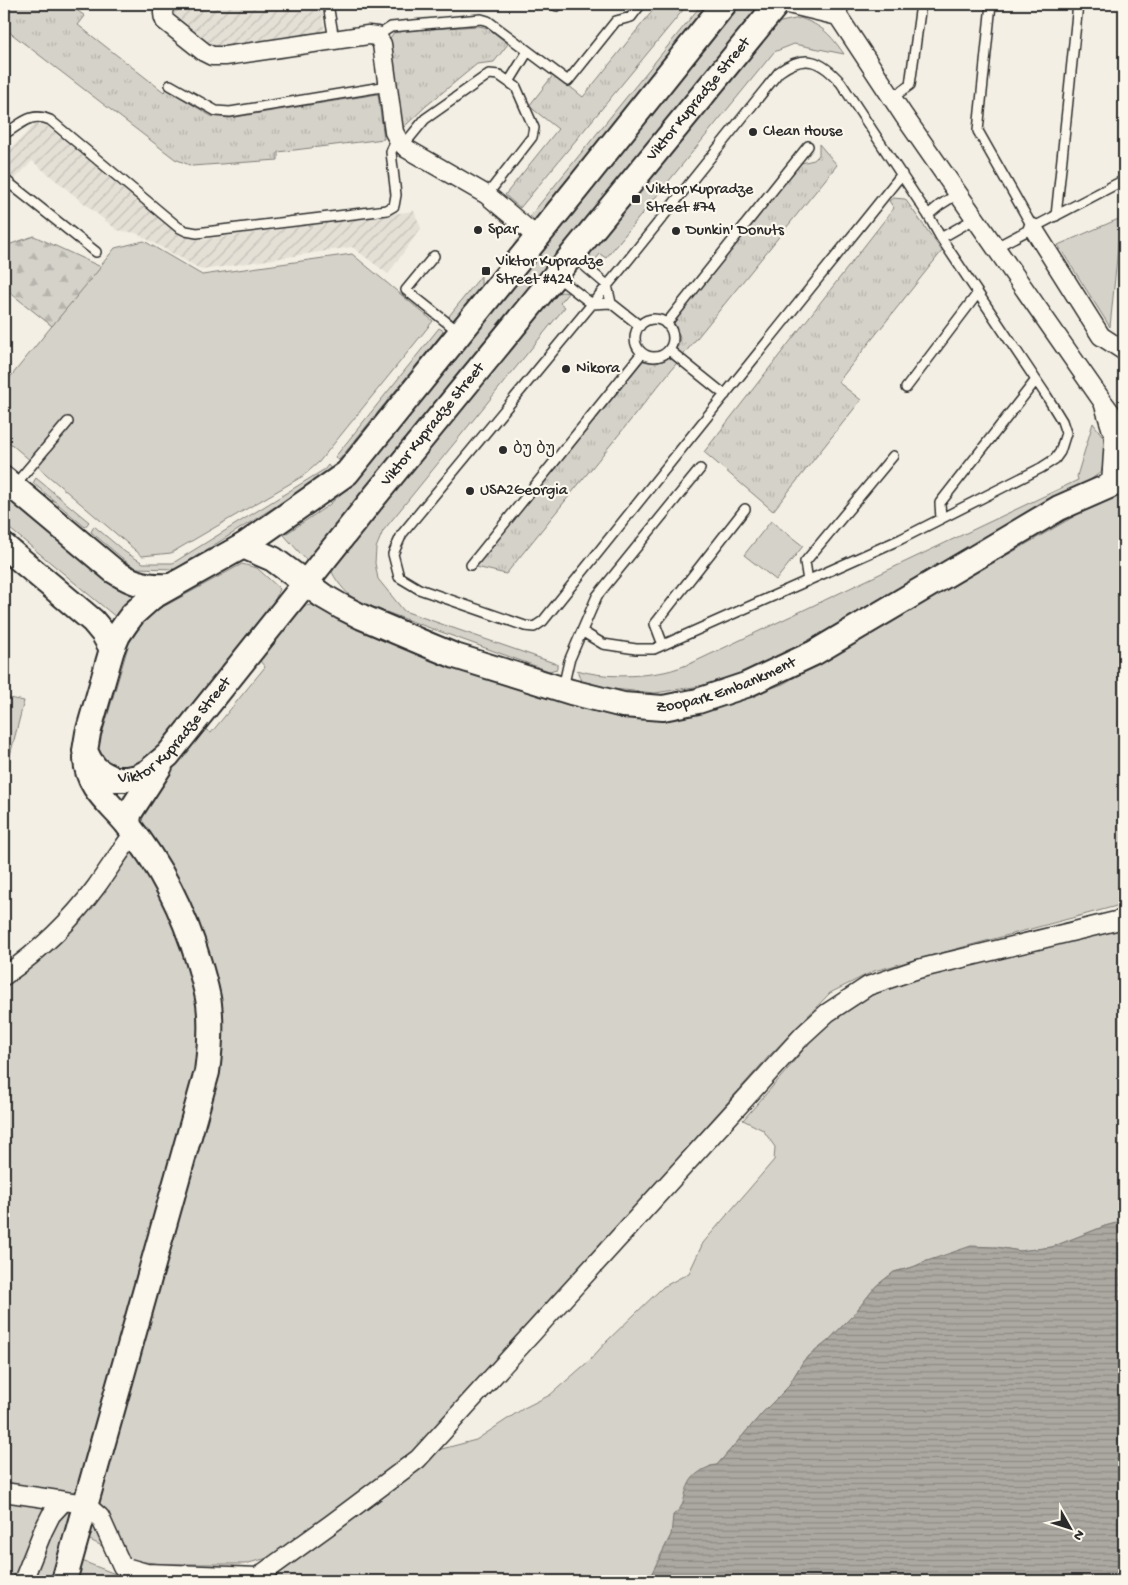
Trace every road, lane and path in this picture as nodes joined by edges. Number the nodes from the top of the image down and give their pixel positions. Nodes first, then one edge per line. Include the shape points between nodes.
1 (166, 4) edge
2 (328, 4) edge
3 (552, 4) edge
4 (561, 4) edge
5 (641, 4) edge
6 (724, 4) edge
7 (777, 4) edge
8 (788, 4) edge
9 (921, 4) edge
10 (991, 4) edge
11 (1078, 4) edge
12 (838, 10) edge
13 (377, 36) junction
14 (334, 40) junction
15 (528, 51) junction
16 (509, 82) junction
17 (170, 85) dead end
18 (388, 86) junction
19 (892, 98) junction
20 (4, 134) edge
21 (401, 143) junction
22 (808, 146) dead end
23 (902, 174) junction
24 (1124, 180) edge
25 (4, 182) edge
26 (1114, 186) junction
27 (1124, 190) edge
28 (959, 193) junction
29 (486, 195) junction
30 (928, 215) junction
31 (1056, 216) junction
32 (976, 218) junction
33 (1033, 228) junction
34 (537, 238) junction
35 (941, 238) junction
36 (996, 247) junction
37 (96, 252) dead end
38 (572, 255) junction
39 (434, 256) dead end
40 (555, 275) junction
41 (608, 285) junction
42 (978, 293) junction
43 (611, 303) junction
44 (592, 304) junction
45 (666, 324) junction
46 (640, 326) junction
47 (460, 333) junction
48 (669, 350) junction
49 (1124, 351) edge
50 (642, 353) junction
51 (1036, 380) junction
52 (906, 388) dead end
53 (725, 395) junction
54 (1104, 402) junction
55 (68, 422) dead end
56 (1124, 430) edge
57 (893, 456) dead end
58 (700, 468) dead end
59 (1118, 482) edge
60 (8, 483) edge
61 (745, 509) dead end
62 (941, 519) junction
63 (4, 546) edge
64 (243, 546) junction
65 (471, 566) dead end
66 (808, 581) junction
67 (305, 583) junction
68 (170, 586) junction
69 (583, 632) junction
70 (663, 645) junction
71 (112, 649) junction
72 (563, 689) junction
73 (85, 751) junction
74 (168, 755) junction
75 (131, 829) junction
76 (1124, 919) edge
77 (4, 976) edge
78 (4, 1492) edge
79 (75, 1503) junction
80 (148, 1577) edge
81 (255, 1579) edge
82 (23, 1581) edge
83 (64, 1581) edge

1 - 14 street via 163,10 165,21 212,56
2 - 14 lane
3 - 4 lane
5 - 15 lane via 631,17 616,21 568,81
6 - 34 main road
7 - 38 main road, Viktor Kupradze Street
8 - 12 street
9 - 19 lane via 910,84
10 - 33 lane via 978,131
11 - 31 lane
12 - 19 street
13 - 14 street
13 - 15 lane via 391,27 481,19
13 - 18 street via 382,44
15 - 16 lane
16 - 21 lane via 499,75 489,74 425,119
16 - 29 lane via 516,87 534,128 532,137
17 - 18 lane via 216,111 230,112
18 - 21 street via 394,132
19 - 28 street
20 - 21 lane via 36,116 50,120 178,227 197,233 387,210 394,206 396,195 391,152 393,146
21 - 29 street
22 - 45 lane
23 - 30 lane
23 - 41 lane via 831,71 804,60 791,63 779,72
23 - 53 lane
24 - 26 lane
25 - 37 lane
26 - 27 lane
26 - 31 lane
28 - 30 lane
28 - 32 street
29 - 34 street
30 - 35 lane
31 - 33 lane
32 - 35 lane
32 - 36 street
33 - 36 lane
33 - 49 street via 1102,336
34 - 47 main road
35 - 42 lane
36 - 54 street
38 - 40 main road, Viktor Kupradze Street
38 - 41 lane
39 - 47 lane via 406,290
40 - 44 lane
40 - 67 main road, Viktor Kupradze Street
41 - 43 lane
41 - 44 lane
42 - 51 lane
42 - 52 lane
43 - 44 lane
43 - 46 lane
44 - 53 lane via 402,534 393,554 399,576 419,590 525,626 534,627 544,621
45 - 46 lane via 650,320
45 - 48 lane via 673,339
46 - 50 lane via 635,337
47 - 64 main road via 347,473
48 - 50 lane via 653,357
48 - 53 lane
50 - 65 lane
51 - 62 lane via 940,503
51 - 62 lane via 1062,421 1066,433 1060,452 1041,468
54 - 56 street
54 - 59 street via 1114,438
55 - 60 lane
57 - 66 lane via 805,562
58 - 69 lane via 597,596
59 - 72 main road, Zoopark Embankment via 1059,508 814,652 746,685 698,702 663,708 623,706
60 - 68 main road via 114,572 142,585
61 - 70 lane via 655,624
62 - 66 lane
63 - 71 main road via 92,621
64 - 67 main road, Zoopark Embankment via 273,559
64 - 68 main road
66 - 70 lane
67 - 72 main road, Zoopark Embankment via 362,617 433,647
67 - 74 main road, Viktor Kupradze Street
68 - 71 main road via 133,614
69 - 70 lane via 603,644 636,649 654,649
69 - 72 lane via 569,664
71 - 73 main road
73 - 74 main road, Viktor Kupradze Street via 96,769 114,778 126,779 150,771
73 - 75 main road via 88,773 98,792
74 - 75 main road via 130,814
75 - 77 street via 96,888 45,943
75 - 79 main road via 160,871 185,920 204,980 210,1046 207,1072
76 - 81 street via 918,969 868,986 827,1013 797,1042 418,1459
78 - 79 street
79 - 80 street via 100,1517 122,1566
79 - 82 street via 51,1516
79 - 83 main road
80 - 81 street

